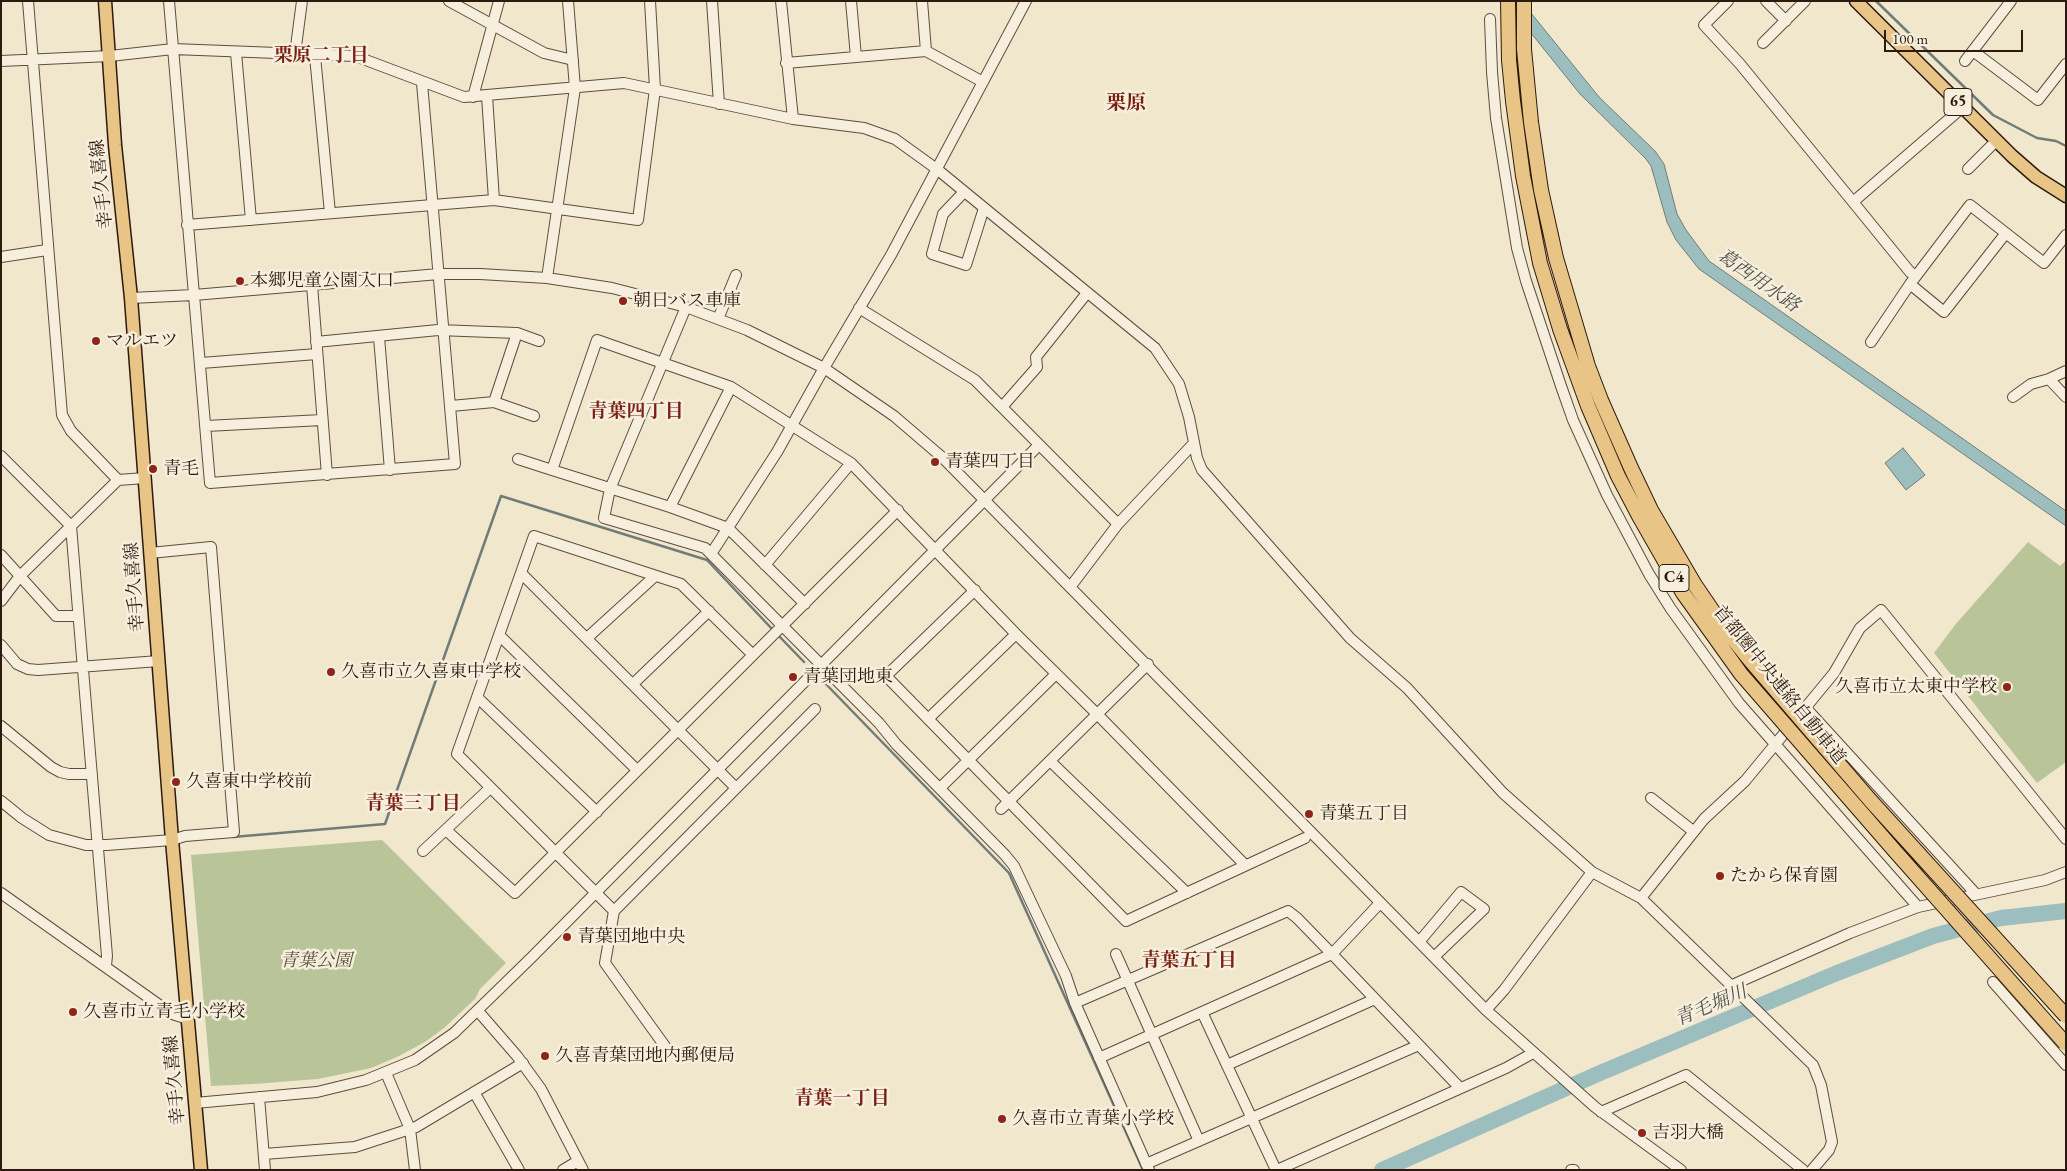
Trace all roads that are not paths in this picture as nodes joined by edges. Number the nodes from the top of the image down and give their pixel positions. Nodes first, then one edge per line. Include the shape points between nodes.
1 (28, 1) edge
2 (105, 1) edge
3 (168, 1) edge
4 (302, 1) edge
5 (449, 1) edge
6 (499, 1) edge
7 (568, 1) edge
8 (650, 1) edge
9 (712, 1) edge
10 (782, 1) edge
11 (851, 1) edge
12 (922, 1) edge
13 (1026, 1) edge
14 (1508, 1) edge
15 (1524, 1) edge
16 (1728, 1) edge
17 (1766, 1) edge
18 (1805, 1) edge
19 (1856, 1) edge
20 (2011, 1) edge
21 (1490, 19) dead end
22 (1786, 21) junction
23 (491, 25) junction
24 (1763, 43) dead end
25 (173, 49) junction
26 (926, 51) junction
27 (1972, 51) junction
28 (236, 53) junction
29 (295, 54) junction
30 (110, 56) junction
31 (315, 56) junction
32 (856, 57) junction
33 (33, 60) junction
34 (573, 60) junction
35 (1, 61) edge
36 (1966, 61) dead end
37 (786, 63) junction
38 (2066, 64) edge
39 (983, 82) junction
40 (422, 83) junction
41 (575, 88) junction
42 (655, 89) junction
43 (487, 96) junction
44 (473, 97) junction
45 (719, 104) junction
46 (1963, 107) junction
47 (793, 119) junction
48 (1996, 141) junction
49 (1968, 169) dead end
50 (938, 170) junction
51 (964, 192) junction
52 (2066, 196) edge
53 (494, 200) junction
54 (1852, 202) junction
55 (432, 206) junction
56 (558, 208) junction
57 (984, 208) junction
58 (330, 213) junction
59 (251, 220) junction
60 (187, 225) junction
61 (2006, 233) junction
62 (2066, 234) edge
63 (47, 250) junction
64 (1, 257) edge
65 (439, 274) junction
66 (736, 274) dead end
67 (547, 278) junction
68 (1913, 280) junction
69 (312, 285) junction
70 (1087, 294) junction
71 (194, 295) junction
72 (132, 298) junction
73 (686, 307) junction
74 (860, 308) junction
75 (718, 319) junction
76 (444, 330) junction
77 (517, 333) junction
78 (379, 337) junction
79 (539, 341) dead end
80 (316, 342) junction
81 (1871, 342) dead end
82 (317, 354) junction
83 (201, 363) junction
84 (664, 363) junction
85 (824, 368) junction
86 (2066, 371) edge
87 (2050, 378) junction
88 (731, 387) junction
89 (2013, 397) dead end
90 (2066, 397) edge
91 (494, 402) junction
92 (451, 406) junction
93 (1002, 407) junction
94 (534, 416) dead end
95 (322, 420) junction
96 (792, 424) junction
97 (206, 426) junction
98 (1194, 442) junction
99 (1039, 445) junction
100 (1, 456) edge
101 (518, 459) dead end
102 (851, 463) junction
103 (390, 470) junction
104 (552, 470) junction
105 (328, 475) junction
106 (145, 478) junction
107 (118, 480) junction
108 (610, 489) junction
109 (984, 500) junction
110 (670, 507) junction
111 (898, 510) junction
112 (1118, 524) junction
113 (71, 526) junction
114 (728, 528) junction
115 (936, 550) junction
116 (150, 553) junction
117 (711, 554) junction
118 (1, 555) edge
119 (765, 565) junction
120 (521, 573) junction
121 (20, 576) junction
122 (655, 576) junction
123 (1071, 586) junction
124 (975, 590) junction
125 (1, 601) edge
126 (805, 604) junction
127 (709, 611) junction
128 (78, 616) junction
129 (782, 627) junction
130 (1016, 634) junction
131 (499, 635) junction
132 (587, 638) junction
133 (1, 645) edge
134 (753, 655) junction
135 (158, 661) junction
136 (1148, 664) junction
137 (821, 666) junction
138 (82, 668) junction
139 (1056, 674) junction
140 (633, 684) junction
141 (477, 697) junction
142 (1806, 708) junction
143 (815, 709) dead end
144 (1097, 714) junction
145 (928, 719) junction
146 (1, 726) edge
147 (678, 729) junction
148 (1774, 745) junction
149 (969, 761) junction
150 (1050, 761) junction
151 (637, 770) junction
152 (718, 770) junction
153 (92, 774) junction
154 (736, 788) junction
155 (940, 788) junction
156 (490, 789) junction
157 (1651, 798) dead end
158 (1, 801) edge
159 (1009, 802) junction
160 (1001, 809) dead end
161 (597, 812) junction
162 (446, 830) junction
163 (1694, 831) junction
164 (1305, 838) dead end
165 (2066, 838) edge
166 (172, 840) junction
167 (97, 846) junction
168 (423, 851) dead end
169 (556, 852) junction
170 (1245, 866) junction
171 (1592, 872) junction
172 (2066, 872) edge
173 (1187, 892) junction
174 (1, 893) edge
175 (596, 893) junction
176 (1976, 894) junction
177 (1641, 898) junction
178 (1380, 903) junction
179 (1918, 907) junction
180 (614, 911) junction
181 (1419, 942) junction
182 (1116, 954) dead end
183 (1332, 954) junction
184 (1434, 957) junction
185 (106, 965) junction
186 (1128, 981) junction
187 (1992, 982) dead end
188 (1731, 987) junction
189 (1375, 999) junction
190 (1075, 1004) junction
191 (1486, 1010) junction
192 (478, 1011) junction
193 (1202, 1012) junction
194 (2066, 1016) edge
195 (188, 1019) junction
196 (1152, 1034) junction
197 (2066, 1043) edge
198 (1419, 1045) junction
199 (667, 1049) dead end
200 (1533, 1053) junction
201 (1100, 1058) junction
202 (523, 1063) junction
203 (1227, 1065) junction
204 (2066, 1065) edge
205 (386, 1073) junction
206 (1460, 1088) junction
207 (474, 1092) junction
208 (259, 1097) junction
209 (194, 1103) junction
210 (1598, 1110) junction
211 (1252, 1118) junction
212 (410, 1129) junction
213 (1199, 1141) junction
214 (264, 1154) junction
215 (580, 1165) edge
216 (1147, 1167) edge
217 (201, 1170) edge
218 (265, 1170) edge
219 (415, 1170) edge
220 (519, 1170) edge
221 (563, 1170) edge
222 (1276, 1170) edge
223 (1681, 1170) edge
224 (1803, 1170) edge
225 (1812, 1170) edge

1 - 33 street
2 - 30 main road, 幸手久喜線
3 - 25 street
4 - 29 street
5 - 23 street
6 - 23 street
7 - 34 street
8 - 42 street
9 - 45 street
10 - 37 street
11 - 32 street
12 - 26 street
13 - 39 street
14 - 197 highway, 首都圏中央連絡自動車道 / C4, bridge via 1513,102 1540,263 1588,406 1639,516 1683,593 1741,674
15 - 194 highway, 首都圏中央連絡自動車道 / C4, bridge via 1524,49 1531,122 1556,258 1601,400 1651,510 1695,585 1748,659 1870,800
16 - 54 street via 1704,25 1740,64
17 - 22 street
18 - 22 street
19 - 46 main road, 65
20 - 27 street
21 - 148 street via 1496,118 1517,248 1548,351 1574,420 1606,495 1649,574 1739,703
22 - 24 street
23 - 34 street via 544,53
23 - 44 street
25 - 28 street
25 - 30 street
25 - 60 street
26 - 32 street
26 - 39 street
27 - 36 street
27 - 38 street via 2038,100
28 - 29 street
28 - 59 street
29 - 31 street
30 - 33 street
30 - 72 main road, 幸手久喜線 via 115,145
31 - 40 street via 355,56
31 - 58 street
32 - 37 street
33 - 35 street
33 - 63 street
34 - 41 street
37 - 47 street
39 - 50 street
40 - 44 street
40 - 55 street
41 - 42 street via 624,83
41 - 43 street
41 - 56 street
42 - 45 street
42 - 56 street via 638,220
43 - 44 street
43 - 53 street
45 - 47 street
46 - 48 main road, 65
46 - 54 street
47 - 50 street via 864,128 895,139
48 - 49 street
48 - 52 main road, 65 via 2030,172
50 - 51 street
50 - 74 street
51 - 57 street
51 - 57 street via 943,214 932,254 966,265
53 - 55 street
53 - 56 street
54 - 68 street via 1910,272
55 - 58 street
55 - 65 street
56 - 67 street
57 - 70 street
58 - 59 street
59 - 60 street
60 - 71 street
61 - 62 street via 2044,263
61 - 68 street via 1970,205
61 - 68 street via 1944,312
63 - 64 street
63 - 107 street via 62,415 71,431
65 - 67 street
65 - 69 street
65 - 76 street
66 - 75 street
67 - 73 street via 612,288
68 - 81 street
69 - 71 street
69 - 80 street
70 - 93 street via 1036,357 1037,367
70 - 98 street via 1155,348 1179,384
71 - 72 street
71 - 83 street
72 - 106 main road, 幸手久喜線
73 - 75 street
73 - 84 street
74 - 85 street
74 - 93 street via 975,380
75 - 85 street
76 - 77 street
76 - 78 street
76 - 92 street
77 - 79 street
77 - 91 street
78 - 80 street
78 - 103 street
80 - 82 street
82 - 83 street
82 - 95 street
83 - 97 street
84 - 88 street
84 - 104 street via 597,340
84 - 108 street
85 - 96 street
85 - 109 street via 894,416 943,458
86 - 87 street
87 - 89 street via 2031,384
87 - 90 street
88 - 96 street
88 - 110 street
91 - 92 street
91 - 94 street
92 - 103 street via 455,464
93 - 99 street
95 - 97 street
95 - 105 street
96 - 102 street
96 - 114 street
97 - 105 street via 210,483
98 - 112 street
98 - 171 street via 1202,470 1350,638 1407,688 1503,793
99 - 109 street
99 - 112 street
100 - 113 street
101 - 104 street
102 - 111 street
102 - 119 street
103 - 105 street
104 - 108 street
106 - 107 street
106 - 116 main road, 幸手久喜線
107 - 113 street
108 - 110 street
108 - 117 street via 604,518 704,548
109 - 115 street
109 - 123 street
110 - 114 street
111 - 115 street
111 - 126 street
112 - 123 street
113 - 121 street
113 - 128 street
114 - 117 street
114 - 119 street
115 - 124 street
115 - 137 street
116 - 135 main road, 幸手久喜線
116 - 166 street via 212,546 232,802 234,832
117 - 129 street
118 - 121 street
119 - 126 street
120 - 122 street via 534,536
120 - 131 street
120 - 132 street
121 - 125 street
121 - 128 street via 56,616
122 - 127 street via 681,584
122 - 132 street
123 - 136 street
124 - 130 street
124 - 145 street via 886,676
126 - 129 street
127 - 134 street
127 - 140 street
128 - 138 street
129 - 134 street
129 - 137 street
130 - 139 street
130 - 145 street
131 - 141 street
131 - 151 street
132 - 140 street
133 - 138 street via 17,664 28,669
134 - 147 street
135 - 138 street
135 - 166 main road, 幸手久喜線
136 - 144 street
136 - 178 street
137 - 152 street
137 - 155 street
138 - 153 street
139 - 144 street
139 - 149 street
140 - 147 street
141 - 156 street via 457,754
141 - 161 street
142 - 148 street
142 - 165 street via 1834,673 1860,628 1881,610
142 - 176 street
143 - 154 street
144 - 150 street
144 - 170 street
145 - 149 street
146 - 153 street via 55,770
147 - 151 street
147 - 152 street
148 - 163 street via 1746,781
148 - 179 street
149 - 155 street
149 - 159 street
150 - 159 street
150 - 173 street
151 - 161 street
152 - 154 street
152 - 175 street
153 - 167 street
154 - 180 street
155 - 190 street via 1014,866 1066,976
156 - 162 street
156 - 169 street
157 - 163 street
158 - 167 street via 49,835
159 - 160 street
159 - 173 street via 1126,921
161 - 169 street
162 - 168 street
162 - 169 street via 515,893
163 - 177 street
164 - 170 street
166 - 167 street
166 - 195 main road, 幸手久喜線
167 - 185 street
169 - 175 street
170 - 173 street
171 - 177 street
171 - 191 street
172 - 176 street via 2045,880
174 - 185 street
175 - 180 street
175 - 192 street
176 - 179 street
177 - 188 street
178 - 181 street
178 - 183 street
179 - 188 street via 1850,933
180 - 199 street via 606,963
181 - 184 street
181 - 184 street via 1461,892 1484,909
182 - 186 street
183 - 186 street via 1288,910
183 - 189 street
183 - 193 street
184 - 191 street
185 - 195 street via 172,1014
186 - 190 street
186 - 196 street
187 - 204 street
188 - 225 street via 1813,1065 1821,1085 1832,1142
189 - 198 street
189 - 203 street
190 - 201 street
191 - 200 street
192 - 202 street
192 - 205 street via 434,1048
193 - 196 street
193 - 203 street
195 - 209 main road, 幸手久喜線
196 - 201 street
196 - 213 street
198 - 206 street
198 - 211 street
200 - 206 street
200 - 210 street
201 - 216 street
202 - 207 street
202 - 215 street via 541,1089
203 - 211 street
205 - 208 street via 317,1092
205 - 212 street
206 - 222 street
207 - 212 street
207 - 220 street
208 - 209 street
208 - 214 street
209 - 217 main road, 幸手久喜線
210 - 223 street
210 - 224 street via 1686,1075
211 - 213 street
211 - 222 street
212 - 214 street via 354,1147
212 - 219 street
213 - 216 street
214 - 218 street
215 - 221 street

